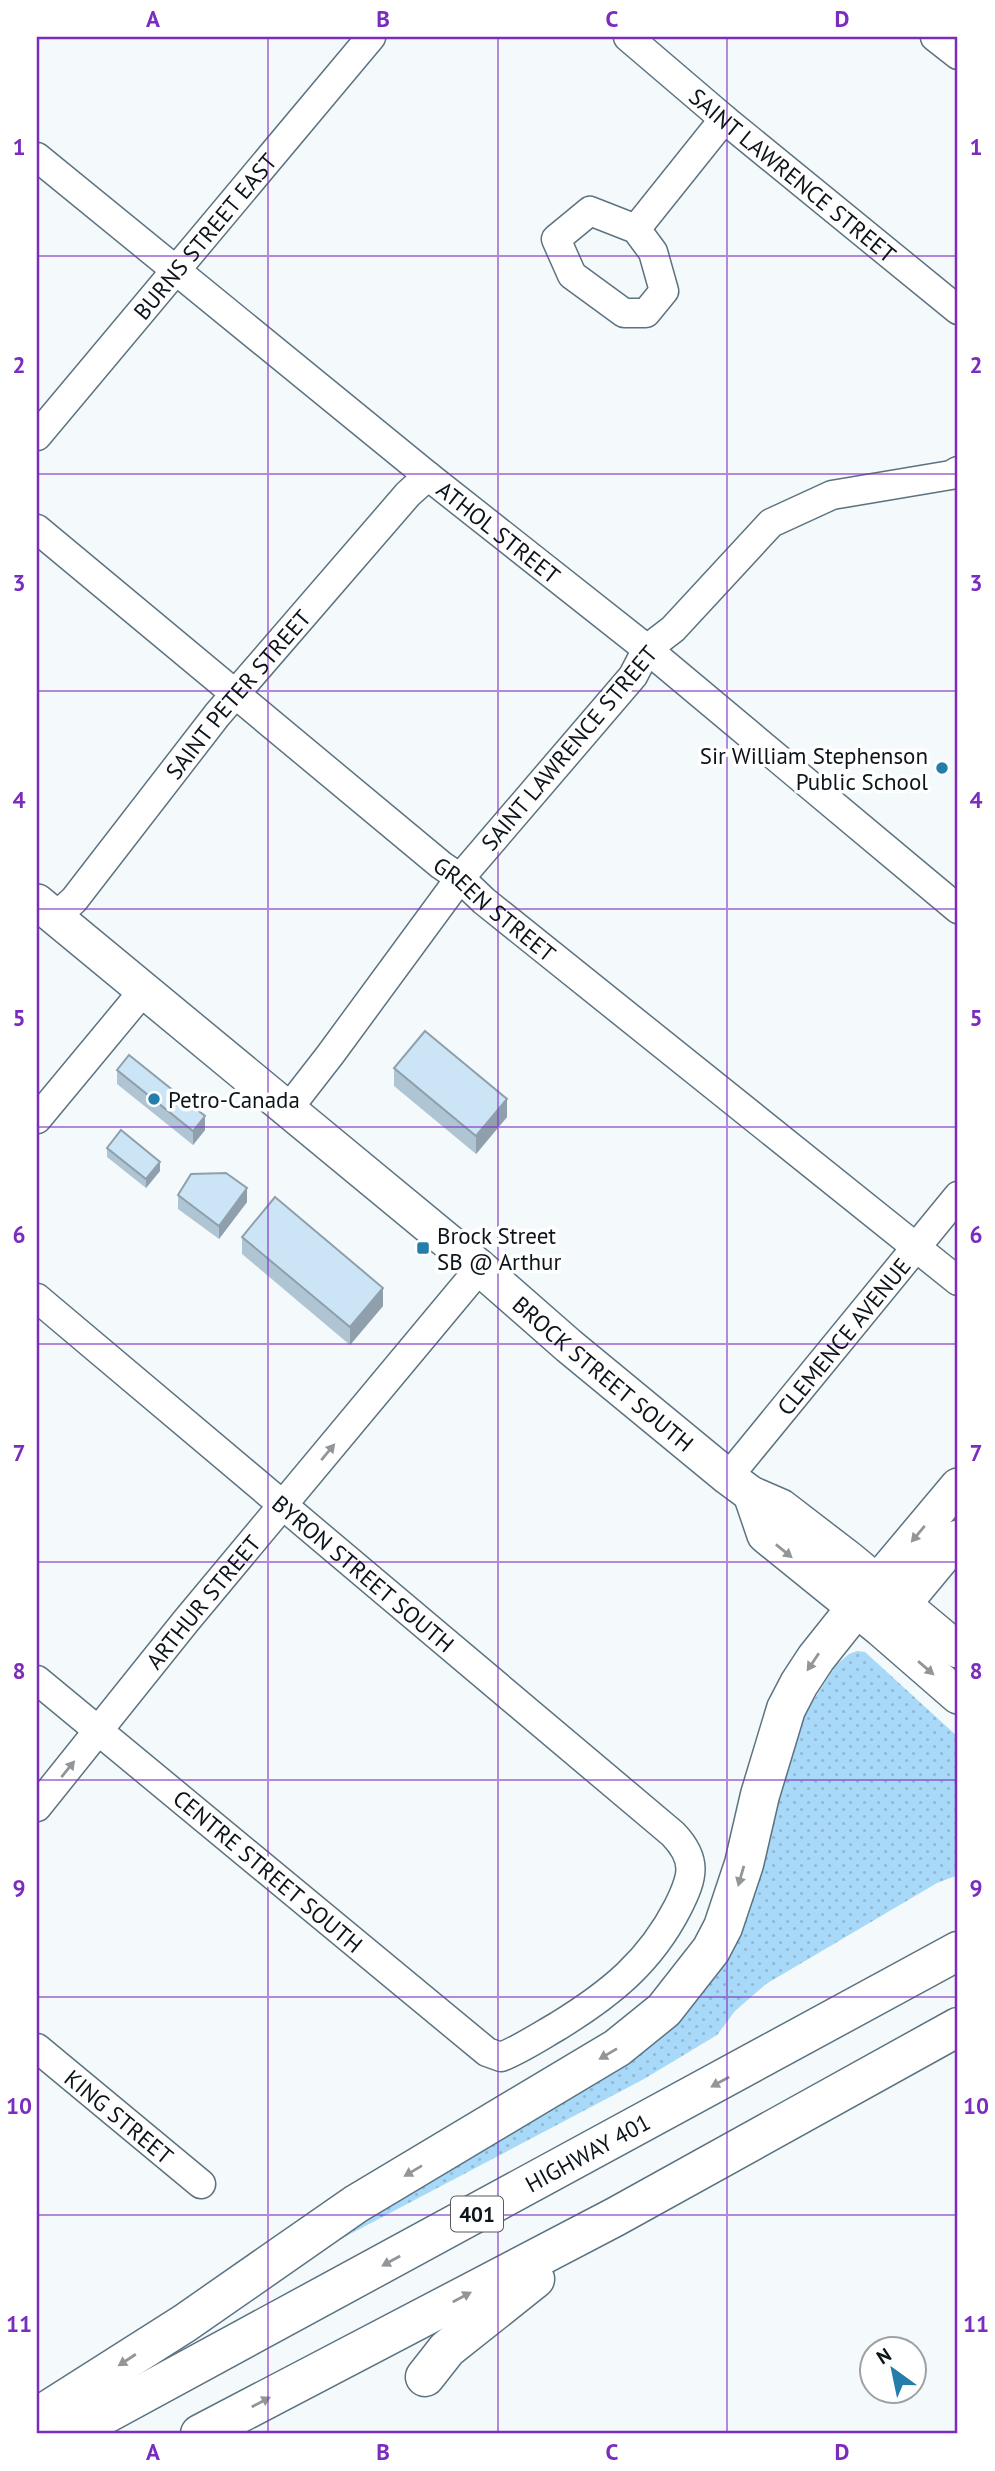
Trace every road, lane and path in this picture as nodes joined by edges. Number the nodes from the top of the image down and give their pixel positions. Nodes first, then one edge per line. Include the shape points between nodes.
1 (371, 37) edge
2 (628, 37) edge
3 (935, 37) edge
4 (958, 55) edge
5 (724, 119) junction
6 (37, 157) edge
7 (636, 229) dead end
8 (175, 271) junction
9 (958, 310) edge
10 (37, 436) edge
11 (958, 471) edge
12 (428, 476) junction
13 (37, 529) edge
14 (647, 649) junction
15 (236, 694) junction
16 (460, 878) junction
17 (958, 909) edge
18 (46, 910) edge
19 (144, 990) junction
20 (288, 1109) junction
21 (37, 1119) edge
22 (958, 1196) edge
23 (917, 1246) junction
24 (480, 1268) junction
25 (958, 1281) edge
26 (37, 1298) edge
27 (740, 1485) junction
28 (958, 1486) edge
29 (284, 1504) junction
30 (958, 1538) edge
31 (879, 1606) junction
32 (958, 1650) edge
33 (37, 1680) edge
34 (958, 1696) edge
35 (98, 1731) junction
36 (37, 1807) edge
37 (958, 1944) edge
38 (958, 1951) edge
39 (958, 2028) edge
40 (37, 2048) edge
41 (779, 2049) junction
42 (958, 2056) edge
43 (501, 2057) joint
44 (201, 2184) dead end
45 (620, 2213) junction
46 (425, 2377) dead end
47 (37, 2417) edge
48 (69, 2434) edge
49 (200, 2434) edge

1 - 8 street, BURNS STREET EAST
2 - 5 street, SAINT LAWRENCE STREET
3 - 4 street
5 - 7 street
5 - 9 street, SAINT LAWRENCE STREET
6 - 8 street, ATHOL STREET
8 - 10 street, BURNS STREET EAST
8 - 12 street, ATHOL STREET
11 - 14 street, SAINT LAWRENCE STREET via 832,495 771,523 673,629
12 - 14 street, ATHOL STREET
12 - 15 street, SAINT PETER STREET
13 - 15 street, GREEN STREET
14 - 16 street, SAINT LAWRENCE STREET via 633,676
14 - 17 street, ATHOL STREET
15 - 16 street, GREEN STREET
15 - 18 street, SAINT PETER STREET via 74,900
16 - 20 street, SAINT LAWRENCE STREET
16 - 23 street, GREEN STREET
18 - 19 main road, BROCK STREET SOUTH
19 - 20 main road, BROCK STREET SOUTH
19 - 21 street
20 - 24 main road, BROCK STREET SOUTH
22 - 23 street, CLEMENCE AVENUE
23 - 25 street, GREEN STREET
23 - 27 street, CLEMENCE AVENUE
24 - 27 main road, BROCK STREET SOUTH
29 -> 24 street, ARTHUR STREET
26 - 29 street, BYRON STREET SOUTH
27 - 31 main road via 765,1535
28 -> 31 main road
29 - 35 street, ARTHUR STREET
29 - 43 street, BYRON STREET SOUTH via 687,1850 692,1874 665,1933 643,1960 596,2003
30 - 31 main road
31 - 32 main road
31 -> 34 main road
31 -> 47 highway via 816,1658 786,1709 723,1927 705,1959 664,2010 617,2048 356,2204 196,2316
33 - 35 street, CENTRE STREET SOUTH
36 -> 35 street, ARTHUR STREET
35 - 43 street, CENTRE STREET SOUTH via 486,2052
37 - 41 highway
38 - 41 highway, HIGHWAY 401 / 401
39 - 45 highway
40 - 44 street, KING STREET
41 -> 48 highway, HIGHWAY 401 / 401
42 - 45 highway
45 - 46 highway via 447,2349
49 -> 45 highway

